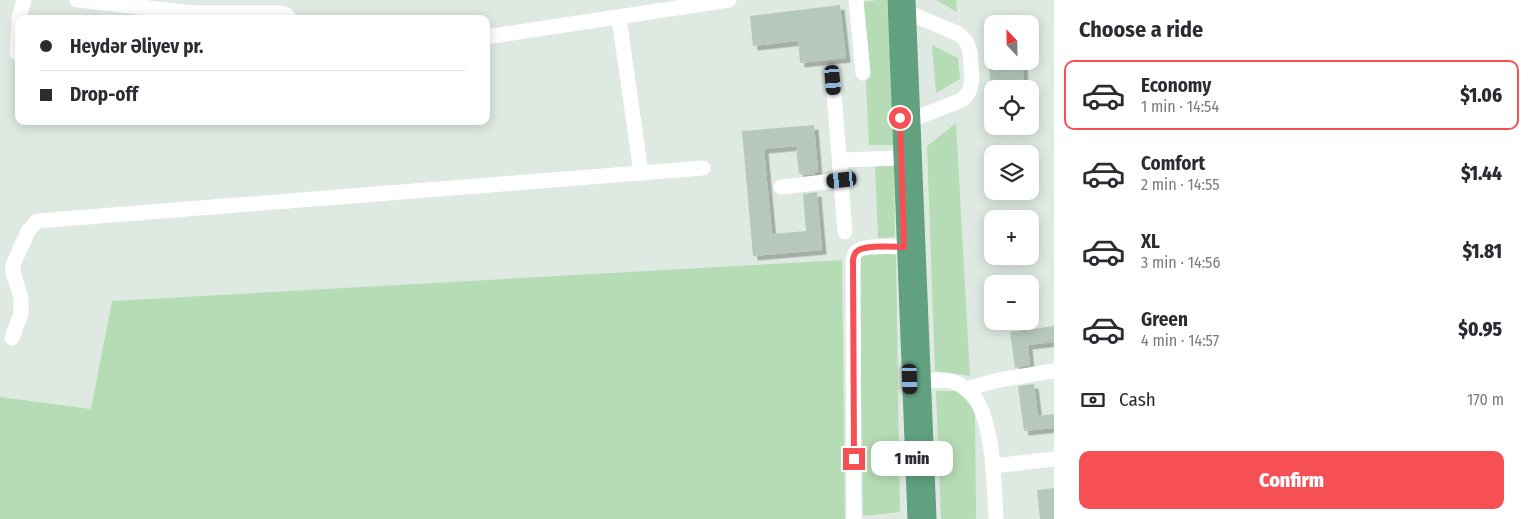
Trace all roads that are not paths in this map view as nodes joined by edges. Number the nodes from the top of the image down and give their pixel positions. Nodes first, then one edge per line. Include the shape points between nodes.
1 (24, 0) edge
2 (77, 0) edge
3 (729, 0) edge
4 (856, 0) edge
5 (895, 0) edge
6 (908, 6) edge
7 (20, 15) edge
8 (287, 15) edge
9 (619, 18) junction
10 (490, 36) edge
11 (863, 73) dead end
12 (833, 80) dead end
13 (913, 119) junction
14 (901, 158) junction
15 (840, 160) junction
16 (703, 168) dead end
17 (641, 173) junction
18 (842, 180) junction
19 (781, 187) dead end
20 (846, 232) dead end
21 (904, 247) junction
22 (12, 338) dead end
23 (1054, 371) edge
24 (924, 382) junction
25 (966, 389) junction
26 (1054, 459) edge
27 (993, 466) junction
28 (854, 519) edge
29 (915, 519) edge
30 (929, 519) edge
31 (996, 519) edge

1 - 7 street
2 - 8 street via 194,13
3 - 9 street
4 - 11 street
5 - 14 main road
6 - 13 main road
6 - 13 street via 966,41 972,80 969,92 962,100
9 - 10 street
9 - 17 street
12 - 15 street
13 - 24 main road
14 - 15 street
14 - 21 main road
15 - 18 street
16 - 17 street
17 - 22 street via 37,221 28,230 13,265 21,297 20,314
18 - 19 street
18 - 20 street
21 - 28 street via 862,249 855,253 853,259
21 - 29 main road
23 - 25 street
24 - 25 street via 953,381
24 - 30 main road
25 - 27 street via 977,400 985,420
26 - 27 street
27 - 31 street

